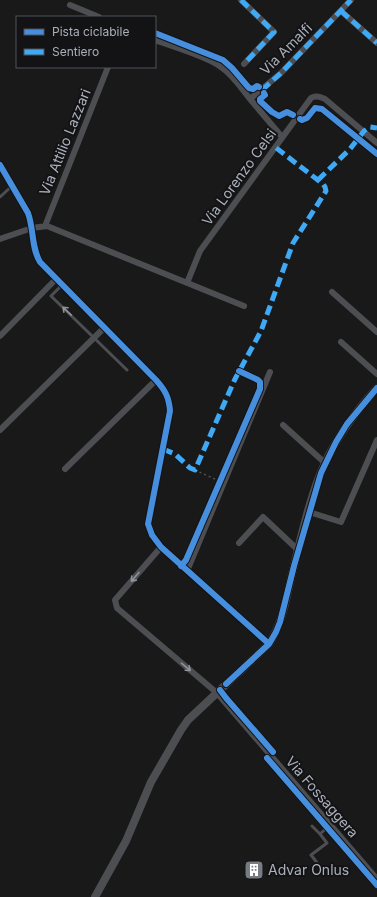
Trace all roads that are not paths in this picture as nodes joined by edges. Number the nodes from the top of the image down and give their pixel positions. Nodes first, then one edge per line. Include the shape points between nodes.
1 (241, 0) edge
2 (351, 0) edge
3 (70, 5) dead end
4 (341, 11) junction
5 (97, 16) edge
6 (156, 40) edge
7 (377, 43) edge
8 (244, 64) dead end
9 (108, 68) edge
10 (250, 99) junction
11 (282, 137) junction
12 (377, 142) edge
13 (0, 165) edge
14 (12, 186) junction
15 (0, 197) edge
16 (45, 226) junction
17 (32, 228) junction
18 (0, 239) edge
19 (56, 279) junction
20 (187, 283) junction
21 (62, 285) junction
22 (332, 292) dead end
23 (244, 306) dead end
24 (104, 328) junction
25 (377, 332) edge
26 (0, 336) edge
27 (94, 338) junction
28 (341, 342) dead end
29 (127, 370) dead end
30 (270, 372) dead end
31 (377, 374) edge
32 (156, 380) junction
33 (377, 388) edge
34 (283, 425) dead end
35 (0, 430) edge
36 (377, 440) edge
37 (325, 463) junction
38 (65, 469) dead end
39 (309, 512) junction
40 (239, 543) dead end
41 (161, 547) junction
42 (298, 550) junction
43 (187, 571) junction
44 (269, 644) junction
45 (217, 693) junction
46 (330, 825) junction
47 (312, 826) dead end
48 (320, 834) junction
49 (322, 869) dead end
50 (377, 880) edge
51 (95, 897) edge

1 - 8 street via 274,32
2 - 4 street, Via Amalfi
3 - 5 street
4 - 7 street
4 - 10 street, Via Amalfi via 281,73
6 - 10 street via 220,66
9 - 16 street, Via Attilio Lazzari
10 - 11 street
11 - 12 street, Via Lorenzo Celsi via 307,102 314,96 319,96
11 - 20 street, Via Lorenzo Celsi via 200,251
13 - 14 street
14 - 15 lane
14 - 17 street via 28,213
16 - 17 street
16 - 20 street
17 - 18 street
17 - 19 street via 36,254
19 - 21 street
19 - 26 street
20 - 23 street
21 - 24 street
27 -> 21 lane via 51,296
22 - 25 street
24 - 27 street
24 - 32 street
27 - 29 lane
27 - 35 street
28 - 31 street
30 - 43 street
32 - 38 street
32 - 41 street via 169,399 170,411 148,524
33 - 37 street via 347,424
34 - 37 street
36 - 39 street via 341,522
37 - 39 street
39 - 42 street
40 - 42 street via 263,517
41 - 43 street
41 -> 45 street, Via Fossaggera via 115,600 117,608
42 - 44 street via 280,622
43 - 44 street
44 - 45 street
45 - 46 street, Via Fossaggera
45 - 51 street via 180,730 151,782 126,841
46 - 48 lane
46 - 50 street, Via Fossaggera
47 - 48 lane
48 - 49 lane via 327,843 311,855

